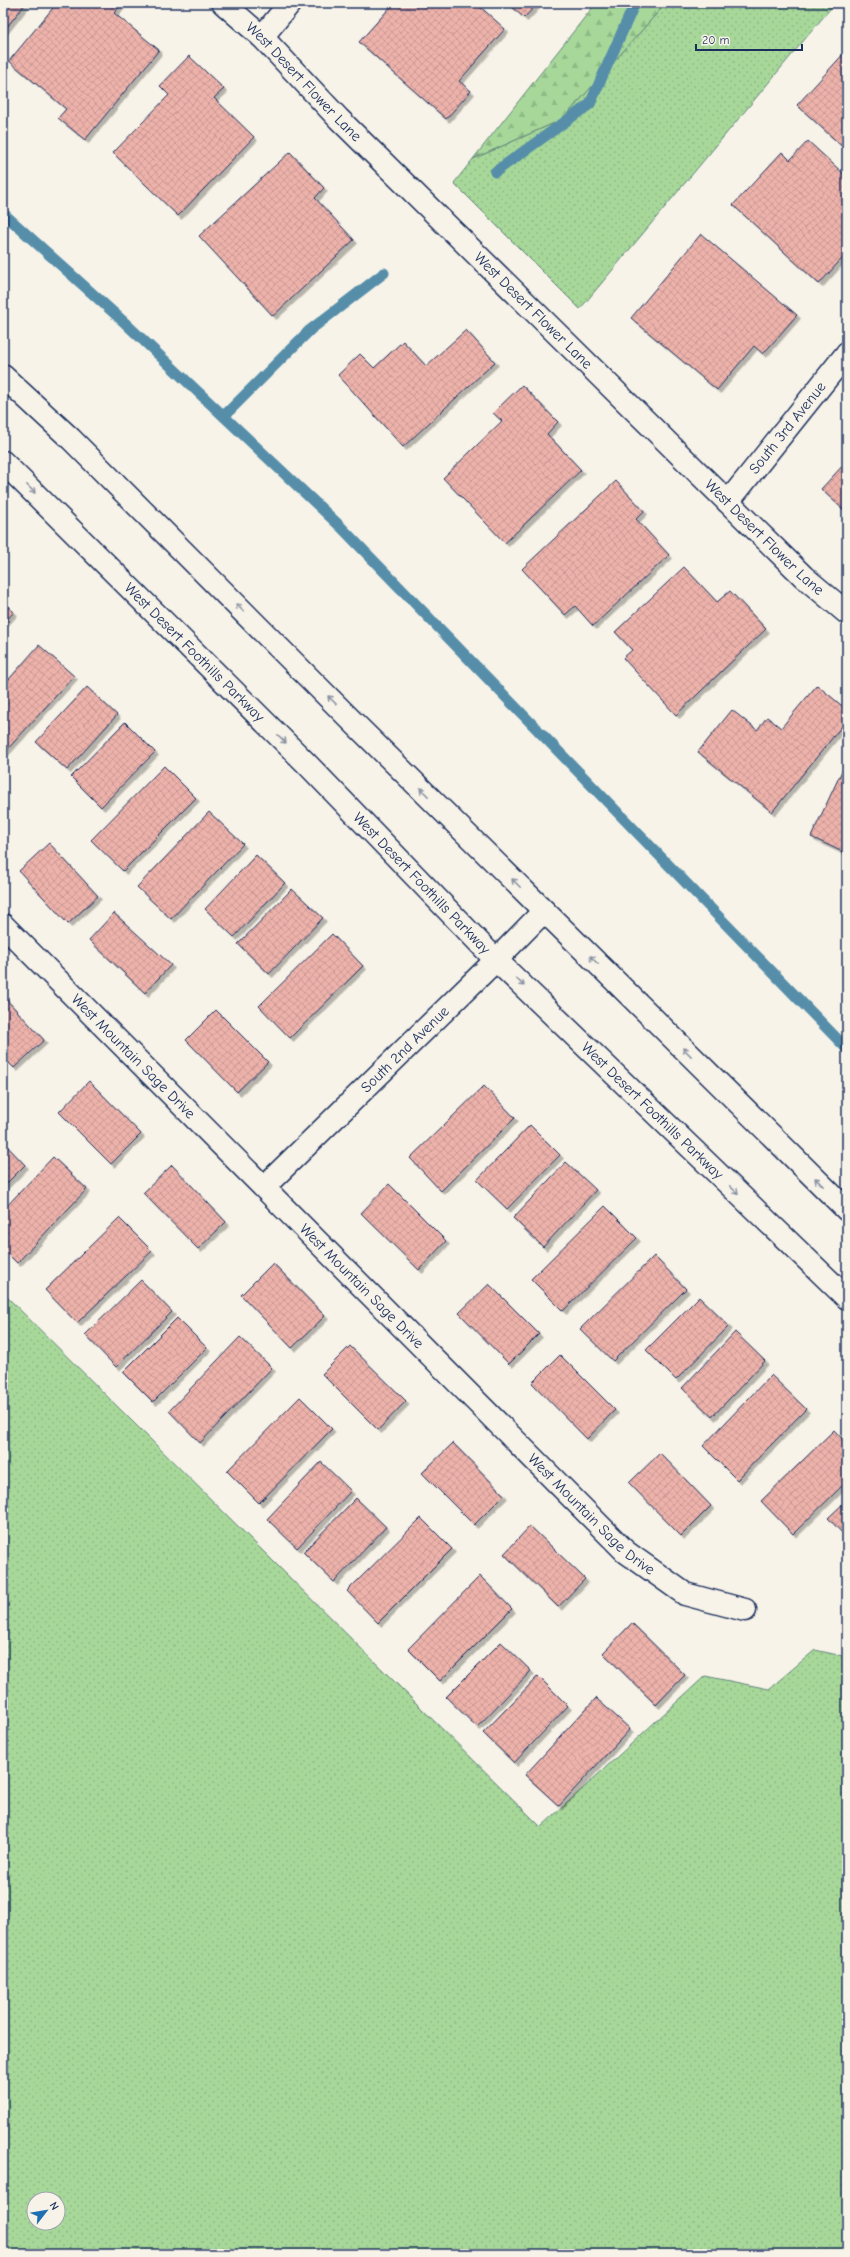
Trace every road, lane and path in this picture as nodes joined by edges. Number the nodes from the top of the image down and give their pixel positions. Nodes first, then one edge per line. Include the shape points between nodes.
1 (223, 3) edge
2 (290, 3) edge
3 (262, 37) junction
4 (847, 353) edge
5 (3, 376) edge
6 (3, 462) edge
7 (728, 502) junction
8 (847, 613) edge
9 (544, 911) junction
10 (3, 925) edge
11 (496, 960) junction
12 (264, 1187) junction
13 (847, 1210) edge
14 (847, 1298) edge
15 (745, 1610) dead end

1 - 3 street, West Desert Flower Lane
2 - 3 street
3 - 7 street, West Desert Flower Lane via 339,119
4 - 7 street, South 3rd Avenue
9 -> 5 street via 72,439
6 -> 11 street, West Desert Foothills Parkway via 306,763
7 - 8 street, West Desert Flower Lane via 804,577
9 - 11 street, South 2nd Avenue
13 -> 9 street
10 - 12 street, West Mountain Sage Drive
11 - 12 street, South 2nd Avenue
11 -> 14 street, West Desert Foothills Parkway
12 - 15 street, West Mountain Sage Drive via 626,1552 685,1594

